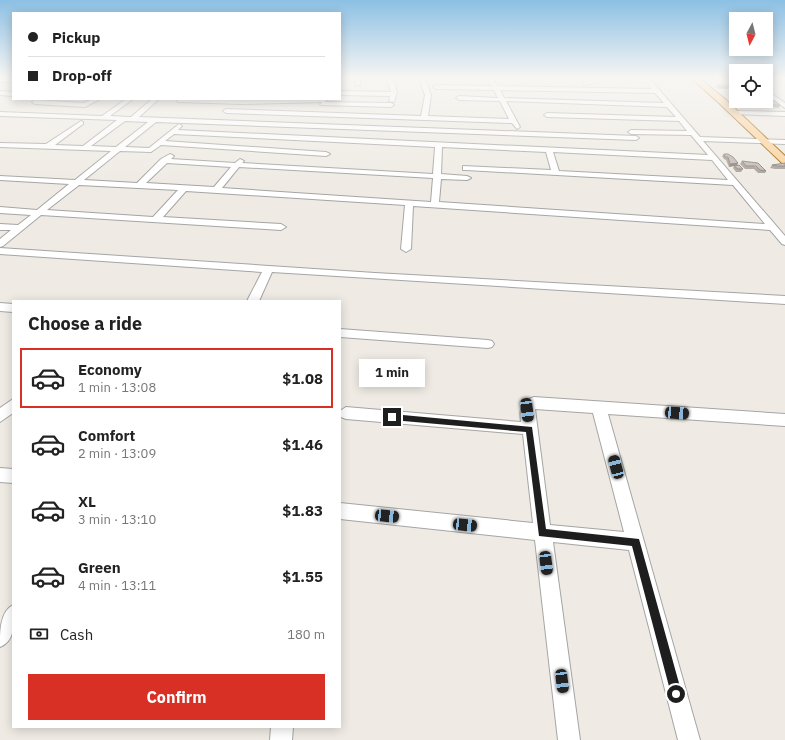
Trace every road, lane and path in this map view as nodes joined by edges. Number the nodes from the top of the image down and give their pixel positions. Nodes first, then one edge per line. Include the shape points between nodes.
1 (111, 113) edge
2 (140, 113) edge
3 (267, 113) edge
4 (279, 113) junction
5 (389, 113) edge
6 (425, 113) edge
7 (509, 113) edge
8 (615, 113) edge
9 (676, 113) edge
10 (731, 113) edge
11 (735, 113) edge
12 (736, 113) edge
13 (0, 114) edge
14 (16, 114) junction
15 (320, 114) joint
16 (785, 114) edge
17 (165, 115) dead end
18 (547, 115) joint
19 (739, 116) junction
20 (388, 117) junction
21 (619, 117) junction
22 (103, 118) junction
23 (123, 118) junction
24 (424, 118) junction
25 (133, 119) junction
26 (681, 119) junction
27 (5, 120) dead end
28 (156, 120) junction
29 (185, 121) junction
30 (514, 121) junction
31 (81, 122) dead end
32 (550, 122) dead end
33 (270, 124) junction
34 (476, 131) junction
35 (173, 132) junction
36 (631, 132) junction
37 (520, 134) junction
38 (260, 136) junction
39 (696, 136) junction
40 (333, 140) junction
41 (764, 141) junction
42 (785, 142) edge
43 (160, 143) junction
44 (0, 145) edge
45 (181, 145) junction
46 (439, 145) junction
47 (12, 146) junction
48 (477, 146) junction
49 (643, 146) junction
50 (47, 147) junction
51 (84, 148) junction
52 (117, 149) junction
53 (249, 149) junction
54 (549, 150) junction
55 (0, 153) edge
56 (326, 154) junction
57 (714, 158) junction
58 (164, 161) junction
59 (785, 161) edge
60 (236, 165) junction
61 (466, 168) dead end
62 (318, 170) junction
63 (556, 173) junction
64 (437, 176) junction
65 (0, 178) edge
66 (467, 178) dead end
67 (77, 182) junction
68 (736, 183) junction
69 (140, 185) junction
70 (184, 188) junction
71 (216, 190) junction
72 (409, 203) junction
73 (435, 205) junction
74 (0, 210) edge
75 (39, 212) junction
76 (156, 220) junction
77 (772, 226) junction
78 (0, 227) edge
79 (281, 227) dead end
80 (19, 228) junction
81 (785, 242) edge
82 (0, 244) edge
83 (406, 249) dead end
84 (0, 251) edge
85 (268, 269) junction
86 (253, 300) edge
87 (785, 300) edge
88 (0, 307) edge
89 (12, 308) edge
90 (341, 333) edge
91 (488, 344) dead end
92 (12, 406) edge
93 (599, 407) junction
94 (346, 413) dead end
95 (0, 416) edge
96 (785, 420) edge
97 (530, 429) junction
98 (0, 475) edge
99 (12, 476) edge
100 (341, 511) edge
101 (542, 533) junction
102 (636, 542) junction
103 (12, 617) edge
104 (0, 637) edge
105 (282, 728) edge
106 (281, 740) edge
107 (569, 740) edge
108 (689, 740) edge

1 - 22 street
2 - 25 street
3 - 4 street
4 - 15 street
4 - 33 street
5 - 20 street
6 - 24 street
7 - 30 street
8 - 21 street
9 - 26 street
10 - 19 main road
11 - 19 main road
12 - 19 main road
13 - 14 street
14 - 22 street
14 - 27 street
15 - 20 street
16 - 19 street
17 - 28 street
18 - 21 street
18 - 32 street
19 - 41 main road
20 - 24 street
21 - 26 street
21 - 36 street
22 - 23 street
23 - 25 street
23 - 51 street
24 - 30 street via 459,116
25 - 28 street
26 - 39 street
28 - 29 street
28 - 52 street
29 - 33 street
29 - 35 street
30 - 37 street
31 - 50 street
33 - 34 street
33 - 38 street
34 - 37 street
34 - 48 street
35 - 38 street
35 - 43 street
36 - 39 street
36 - 49 street
37 - 49 street via 555,132
38 - 40 street
38 - 53 street
39 - 41 street
39 - 57 street
40 - 46 street
40 - 56 street
41 - 42 street
41 - 59 main road
43 - 45 street
43 - 52 street via 151,150
44 - 47 street
45 - 53 street
45 - 58 street
46 - 48 street
46 - 64 street
47 - 50 street
47 - 55 street
48 - 54 street
49 - 54 street
49 - 57 street
50 - 51 street
51 - 52 street
52 - 67 street
53 - 56 street
53 - 60 street
54 - 63 street
56 - 62 street
57 - 68 street
58 - 60 street
58 - 69 street
60 - 62 street
60 - 71 street
61 - 63 street
62 - 64 street
63 - 68 street
64 - 66 street
64 - 73 street
65 - 67 street
67 - 69 street
67 - 75 street
68 - 77 street
69 - 70 street
70 - 71 street
70 - 76 street
71 - 72 street
72 - 73 street
72 - 83 street
73 - 77 street
74 - 75 street
75 - 76 street
75 - 80 street
76 - 79 street
77 - 81 street
78 - 80 street
80 - 82 street
84 - 85 street
85 - 86 street
85 - 87 street
88 - 89 street
90 - 91 street
92 - 95 street
93 - 96 street
93 - 97 street via 534,403 528,405 527,410
93 - 102 street
94 - 97 street
97 - 101 street
98 - 99 street
100 - 101 street
101 - 102 street
101 - 107 street
102 - 108 street
103 - 104 street
105 - 106 street

